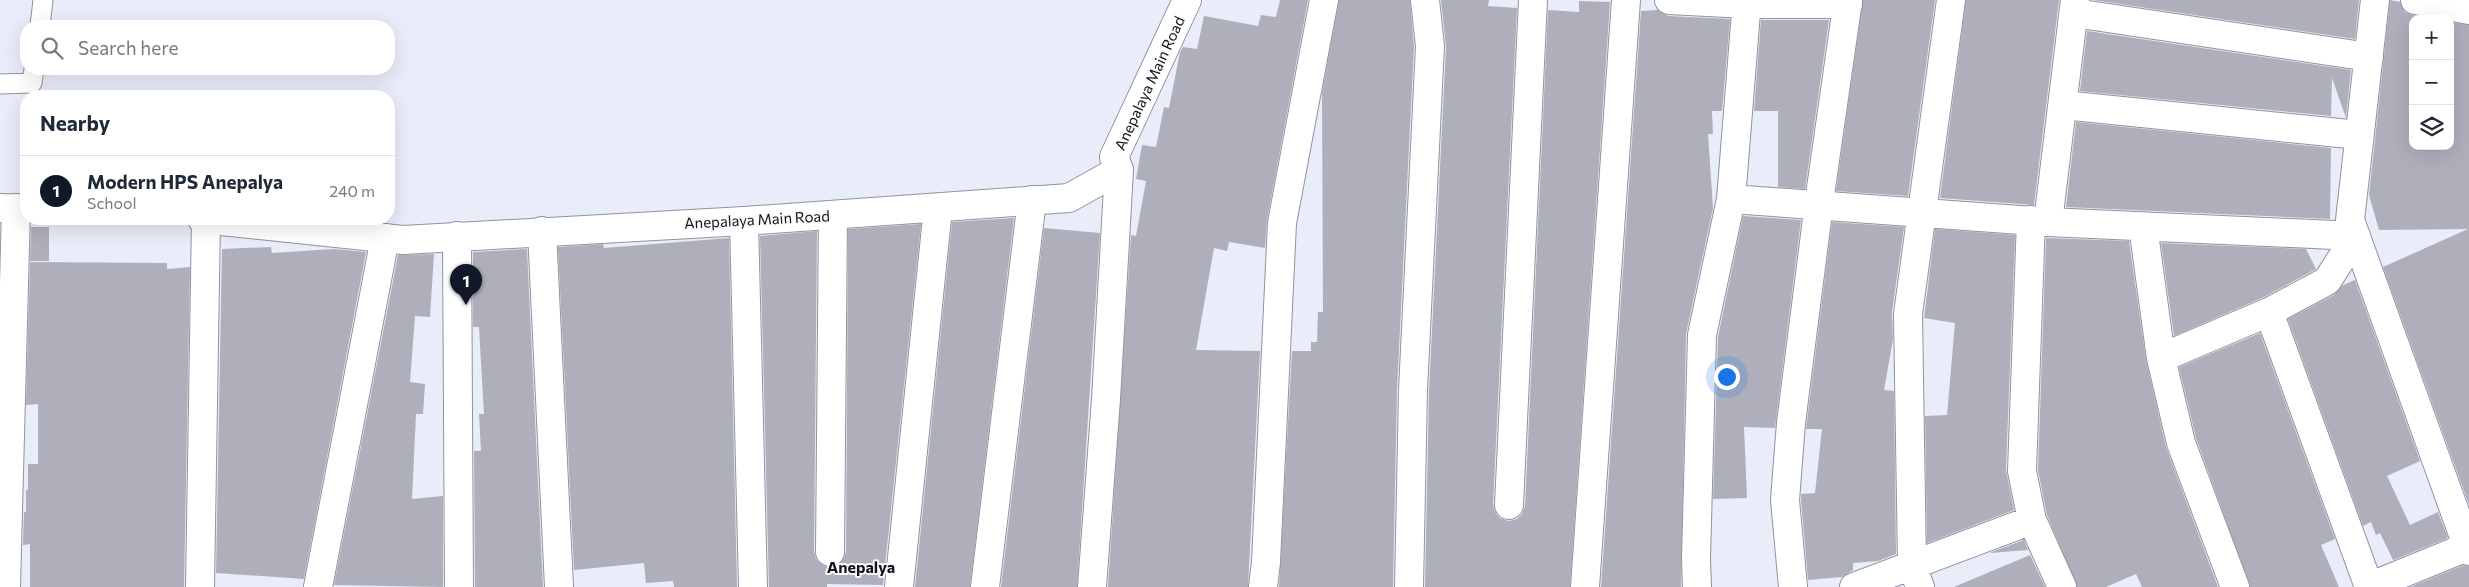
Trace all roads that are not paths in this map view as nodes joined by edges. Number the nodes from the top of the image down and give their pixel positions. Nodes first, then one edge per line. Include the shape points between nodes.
1 (43, 0) edge
2 (1187, 0) edge
3 (1324, 0) edge
4 (1425, 0) edge
5 (1533, 0) edge
6 (1626, 0) edge
7 (1669, 0) edge
8 (1951, 0) edge
9 (2375, 0) edge
10 (2416, 0) edge
11 (1747, 2) edge
12 (1848, 2) edge
13 (2074, 6) edge
14 (2469, 10) edge
15 (41, 20) edge
16 (2369, 57) junction
17 (33, 75) edge
18 (0, 84) edge
19 (2063, 104) junction
20 (2359, 135) junction
21 (1119, 170) junction
22 (1032, 200) junction
23 (1731, 200) junction
24 (1819, 206) junction
25 (14, 208) edge
26 (938, 208) junction
27 (1922, 213) junction
28 (833, 215) junction
29 (744, 221) junction
30 (2040, 221) junction
31 (206, 225) edge
32 (262, 225) edge
33 (2143, 226) junction
34 (542, 231) junction
35 (457, 236) junction
36 (2356, 236) junction
37 (384, 238) junction
38 (2269, 312) junction
39 (2161, 358) junction
40 (1509, 505) dead end
41 (2032, 520) junction
42 (2468, 549) edge
43 (830, 552) dead end
44 (1916, 576) edge
45 (6, 587) edge
46 (200, 587) edge
47 (318, 587) edge
48 (459, 587) edge
49 (559, 587) edge
50 (753, 587) edge
51 (899, 587) edge
52 (985, 587) edge
53 (1092, 587) edge
54 (1263, 587) edge
55 (1409, 587) edge
56 (1585, 587) edge
57 (1697, 587) edge
58 (1793, 587) edge
59 (1854, 587) edge
60 (2062, 587) edge
61 (2234, 587) edge
62 (2369, 587) edge

1 - 15 lane
2 - 21 street, Anepalaya Main Road via 1114,157
3 - 54 street via 1282,222
4 - 55 street via 1430,46 1413,390
5 - 40 street
6 - 56 street
7 - 11 street
8 - 27 street
9 - 16 street
10 - 14 street
11 - 12 street
11 - 23 street
12 - 24 street
13 - 16 street
13 - 19 street
16 - 20 street
17 - 18 lane via 32,83
19 - 20 street
19 - 30 street
20 - 36 street via 2350,220
21 - 22 street, Anepalaya Main Road via 1069,198
21 - 53 street
22 - 26 street, Anepalaya Main Road
22 - 52 street
23 - 24 street
23 - 57 street via 1702,335
24 - 27 street
24 - 58 street via 1791,423 1785,500
25 - 45 street
26 - 28 street, Anepalaya Main Road
26 - 51 street
27 - 30 street
27 - 44 street via 1908,314
28 - 29 street, Anepalaya Main Road
28 - 43 street
29 - 34 street, Anepalaya Main Road
29 - 50 street
30 - 33 street
30 - 41 street via 2022,471
31 - 46 street
32 - 37 street, Anepalaya Main Road
33 - 36 street
33 - 39 street
34 - 35 street, Anepalaya Main Road
34 - 49 street
35 - 37 street, Anepalaya Main Road via 404,240
35 - 48 street
36 - 38 street via 2327,281
36 - 42 street
37 - 47 street
38 - 39 street
38 - 62 street
39 - 61 street via 2181,443
41 - 44 street
41 - 60 street
42 - 62 street
44 - 59 street

